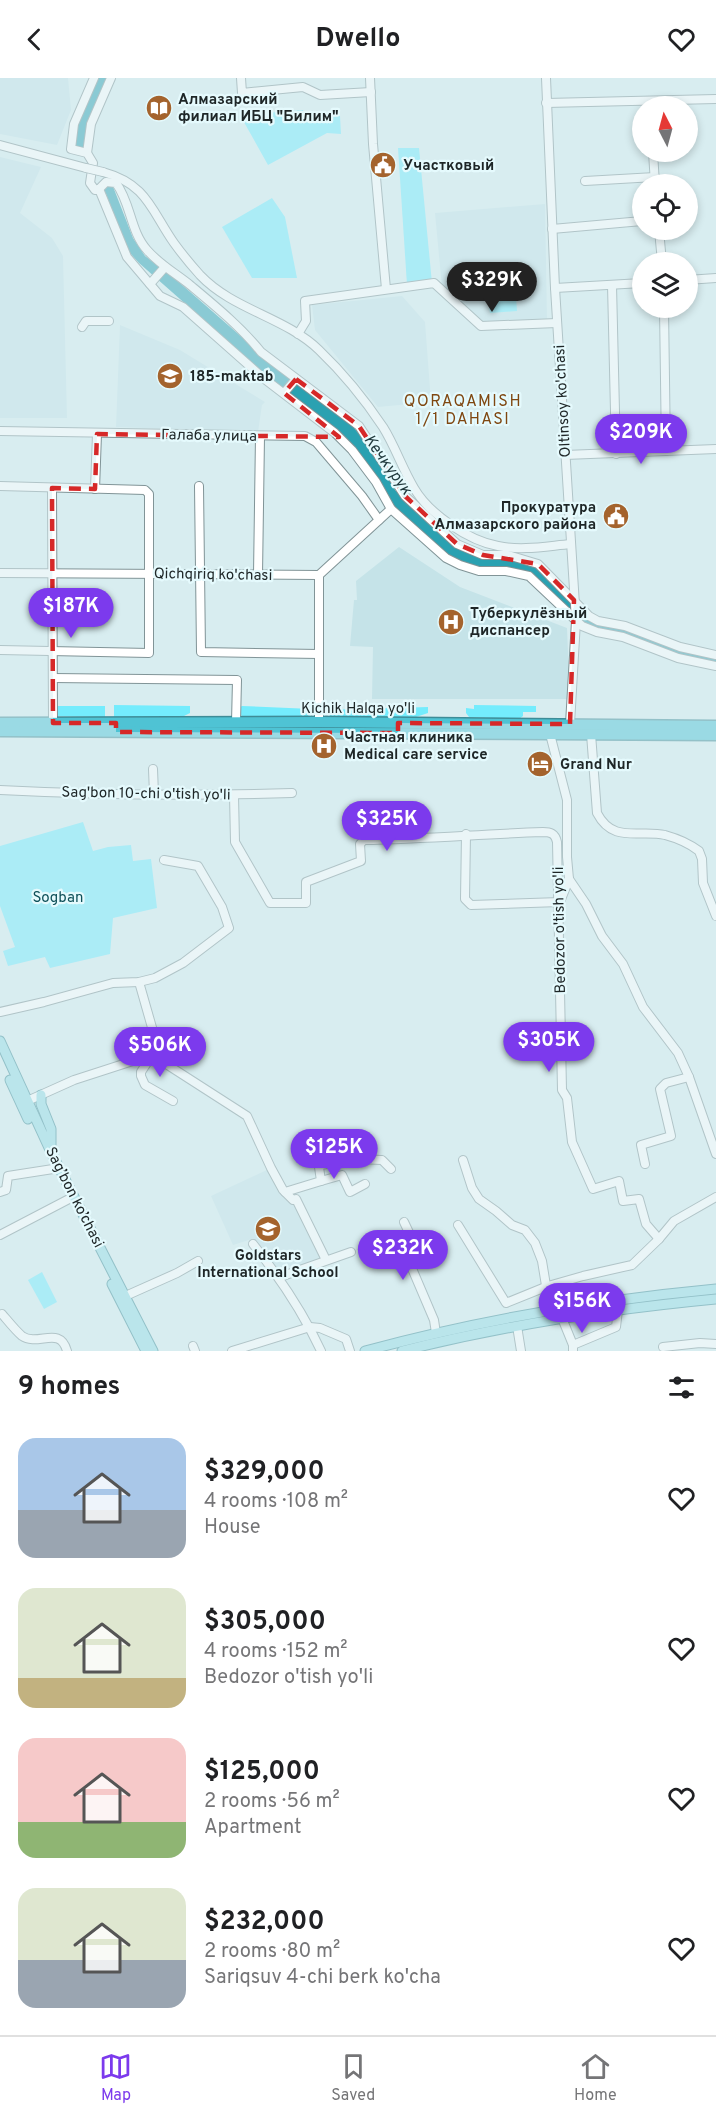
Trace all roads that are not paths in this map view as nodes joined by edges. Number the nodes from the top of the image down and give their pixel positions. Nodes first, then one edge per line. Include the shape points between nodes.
1 (94, 78) edge
2 (111, 78) edge
3 (241, 78) edge
4 (370, 78) edge
5 (546, 78) edge
6 (371, 92) junction
7 (716, 99) edge
8 (698, 100) edge
9 (546, 104) junction
10 (632, 104) edge
11 (0, 145) edge
12 (87, 153) junction
13 (585, 181) dead end
14 (632, 181) edge
15 (99, 189) junction
16 (632, 222) edge
17 (552, 229) junction
18 (165, 267) junction
19 (716, 278) edge
20 (698, 279) edge
21 (150, 284) junction
22 (632, 284) edge
23 (612, 285) junction
24 (555, 288) junction
25 (386, 289) junction
26 (664, 318) edge
27 (109, 321) dead end
28 (557, 323) junction
29 (82, 327) dead end
30 (298, 334) junction
31 (296, 379) junction
32 (284, 393) junction
33 (0, 431) edge
34 (97, 434) junction
35 (260, 436) junction
36 (716, 449) edge
37 (666, 451) junction
38 (616, 454) junction
39 (565, 455) junction
40 (0, 486) edge
41 (199, 486) dead end
42 (52, 488) junction
43 (95, 489) junction
44 (391, 509) junction
45 (379, 520) junction
46 (571, 544) junction
47 (0, 573) edge
48 (53, 573) junction
49 (149, 574) junction
50 (201, 574) junction
51 (258, 575) junction
52 (319, 575) junction
53 (574, 600) junction
54 (576, 621) junction
55 (0, 650) edge
56 (52, 651) junction
57 (319, 654) junction
58 (716, 655) edge
59 (716, 666) edge
60 (53, 678) junction
61 (236, 722) junction
62 (319, 722) junction
63 (53, 723) junction
64 (570, 724) junction
65 (716, 726) edge
66 (1, 727) edge
67 (116, 728) junction
68 (398, 728) junction
69 (644, 730) junction
70 (550, 734) junction
71 (591, 734) junction
72 (716, 735) edge
73 (153, 769) dead end
74 (0, 790) edge
75 (292, 793) dead end
76 (154, 794) junction
77 (234, 795) junction
78 (466, 834) junction
79 (164, 860) dead end
80 (569, 879) junction
81 (560, 902) junction
82 (716, 916) edge
83 (139, 982) junction
84 (0, 1012) edge
85 (0, 1041) edge
86 (151, 1054) junction
87 (0, 1056) edge
88 (689, 1077) junction
89 (41, 1095) junction
90 (173, 1101) dead end
91 (23, 1103) junction
92 (51, 1152) junction
93 (716, 1154) edge
94 (463, 1160) dead end
95 (645, 1164) dead end
96 (53, 1169) junction
97 (391, 1169) dead end
98 (321, 1181) junction
99 (365, 1185) dead end
100 (0, 1192) edge
101 (285, 1192) junction
102 (716, 1197) edge
103 (69, 1199) junction
104 (405, 1222) dead end
105 (458, 1225) dead end
106 (0, 1236) edge
107 (659, 1239) junction
108 (253, 1244) dead end
109 (351, 1252) dead end
110 (326, 1260) junction
111 (198, 1261) dead end
112 (280, 1277) junction
113 (548, 1286) junction
114 (716, 1289) edge
115 (122, 1297) junction
116 (669, 1299) junction
117 (716, 1299) edge
118 (550, 1310) junction
119 (618, 1310) junction
120 (2, 1314) dead end
121 (562, 1318) junction
122 (310, 1326) junction
123 (517, 1326) junction
124 (436, 1333) junction
125 (416, 1343) junction
126 (716, 1344) edge
127 (663, 1347) dead end
128 (573, 1348) edge
129 (67, 1351) edge
130 (150, 1351) edge
131 (232, 1351) edge
132 (321, 1351) edge
133 (350, 1351) edge
134 (365, 1351) edge
135 (402, 1351) edge
136 (520, 1351) edge

1 - 12 street via 74,124 71,149
2 - 12 street via 91,124
3 - 6 street via 242,93 303,87 320,95
4 - 6 street
5 - 9 street, Oltinsoy ko'chasi
6 - 25 street
7 - 8 street
9 - 10 street
9 - 17 street, Oltinsoy ko'chasi
11 - 30 street, bridge via 126,181 144,196 174,243 217,290
12 - 15 street via 93,163 90,183 95,190
13 - 14 street
15 - 18 street via 106,183 116,183 141,243
15 - 21 street via 127,257
16 - 17 street
17 - 24 street, Oltinsoy ko'chasi
18 - 21 street
18 - 31 street
19 - 20 street
21 - 32 street
22 - 23 street
23 - 24 street
23 - 38 street
24 - 28 street, Oltinsoy ko'chasi
25 - 28 street via 434,283 483,326
25 - 30 street via 305,301 306,321
26 - 37 street
27 - 29 street via 86,321
28 - 39 street, Oltinsoy ko'chasi
30 - 46 street via 318,348 373,413 413,487 443,519 470,536 497,546
31 - 32 street
31 - 53 street via 359,426 405,496 457,544 483,555 508,555 538,564
32 - 44 street via 352,450
33 - 34 street, Галаба улица
34 - 35 street, Галаба улица
34 - 43 street
35 - 45 street, Галаба улица via 305,436 316,442
35 - 51 street
36 - 37 street
37 - 38 street
38 - 39 street
39 - 46 street, Oltinsoy ko'chasi
40 - 42 street
41 - 50 street
42 - 43 street
42 - 48 street
43 - 49 street via 141,489 149,494
44 - 45 street
44 - 54 street via 446,558 460,565 529,576
45 - 52 street
46 - 53 street, Oltinsoy ko'chasi
47 - 48 street, Qichqiriq ko'chasi
48 - 49 street, Qichqiriq ko'chasi
48 - 56 street
49 - 50 street, Qichqiriq ko'chasi
49 - 56 street via 149,653
50 - 51 street, Qichqiriq ko'chasi
50 - 57 street via 201,652
51 - 52 street, Qichqiriq ko'chasi
52 - 57 street
53 - 54 street, Oltinsoy ko'chasi
53 - 58 street via 598,621
54 - 59 street via 597,632
54 - 64 street, Oltinsoy ko'chasi
55 - 56 street
56 - 60 street
57 - 62 street
60 - 61 street via 237,680
60 - 63 street
61 - 62 highway, Kichik Halqa yo'li
61 - 67 highway, Kichik Halqa yo'li
62 - 68 highway, Kichik Halqa yo'li
63 - 66 highway, Kichik Halqa yo'li
63 - 67 highway, Kichik Halqa yo'li
64 - 68 highway, Kichik Halqa yo'li
64 - 69 highway, Kichik Halqa yo'li
65 - 69 highway, Kichik Halqa yo'li
66 - 67 highway, Kichik Halqa yo'li
67 - 68 highway, Kichik Halqa yo'li
68 - 70 highway, Kichik Halqa yo'li
69 - 71 highway, Kichik Halqa yo'li
69 - 72 highway, Kichik Halqa yo'li
70 - 71 highway, Kichik Halqa yo'li
70 - 80 street via 567,800
71 - 82 street via 600,819 617,832 666,835 699,851 703,883
73 - 76 street
74 - 76 street, Sag'bon 10-chi o'tish yo'li
75 - 77 street, Sag'bon 10-chi o'tish yo'li
76 - 77 street, Sag'bon 10-chi o'tish yo'li
77 - 78 street via 235,842 270,903 306,903 306,882 361,861 360,844 364,840
78 - 81 street, Bedozor o'tish yo'li via 548,832 555,836
78 - 81 street via 468,903
79 - 83 street via 198,866 222,907 229,928 183,963
80 - 81 street
80 - 88 street via 623,964 643,1007 678,1053
81 - 107 street, Bedozor o'tish yo'li via 562,1090 567,1098 572,1142 593,1189 619,1181 623,1201 639,1199 645,1224
83 - 84 street via 113,983
83 - 86 street via 155,1038
85 - 91 main road, Sag’bon ko’chasi
86 - 89 street
86 - 90 street via 141,1072 142,1080
86 - 101 street via 247,1116
87 - 91 main road, Sag’bon ko’chasi
88 - 93 street
88 - 95 street via 666,1083 660,1089 671,1136 641,1145
89 - 91 street
89 - 92 main road via 51,1129
91 - 92 main road, Sag’bon ko’chasi
91 - 96 main road, Sag’bon ko’chasi
92 - 115 main road, Sag’bon ko’chasi
94 - 113 street via 479,1199 512,1225 525,1230 535,1243
96 - 100 street via 9,1176 6,1190
96 - 103 main road, Sag’bon ko’chasi
97 - 98 street via 382,1160 357,1159 321,1165
98 - 99 street via 342,1175 350,1191
98 - 101 street
101 - 110 street via 293,1200 296,1198
102 - 107 street via 674,1221
103 - 106 street
103 - 115 main road, Sag’bon ko’chasi
104 - 124 street via 413,1241 402,1245
105 - 113 street via 506,1303
107 - 113 street via 632,1265
108 - 112 street
109 - 110 street
110 - 112 street
111 - 115 street
112 - 122 street
113 - 118 street
114 - 116 main road
115 - 130 main road, Sag’bon ko’chasi
116 - 117 main road
116 - 118 main road
116 - 119 main road
118 - 124 main road
119 - 121 main road
119 - 128 street via 616,1328
120 - 129 street via 22,1336 60,1338
121 - 123 main road
121 - 128 street
122 - 131 street
122 - 132 street
122 - 133 street via 346,1339
123 - 125 main road
123 - 136 street
124 - 125 main road
125 - 134 main road
125 - 135 main road
126 - 127 street

